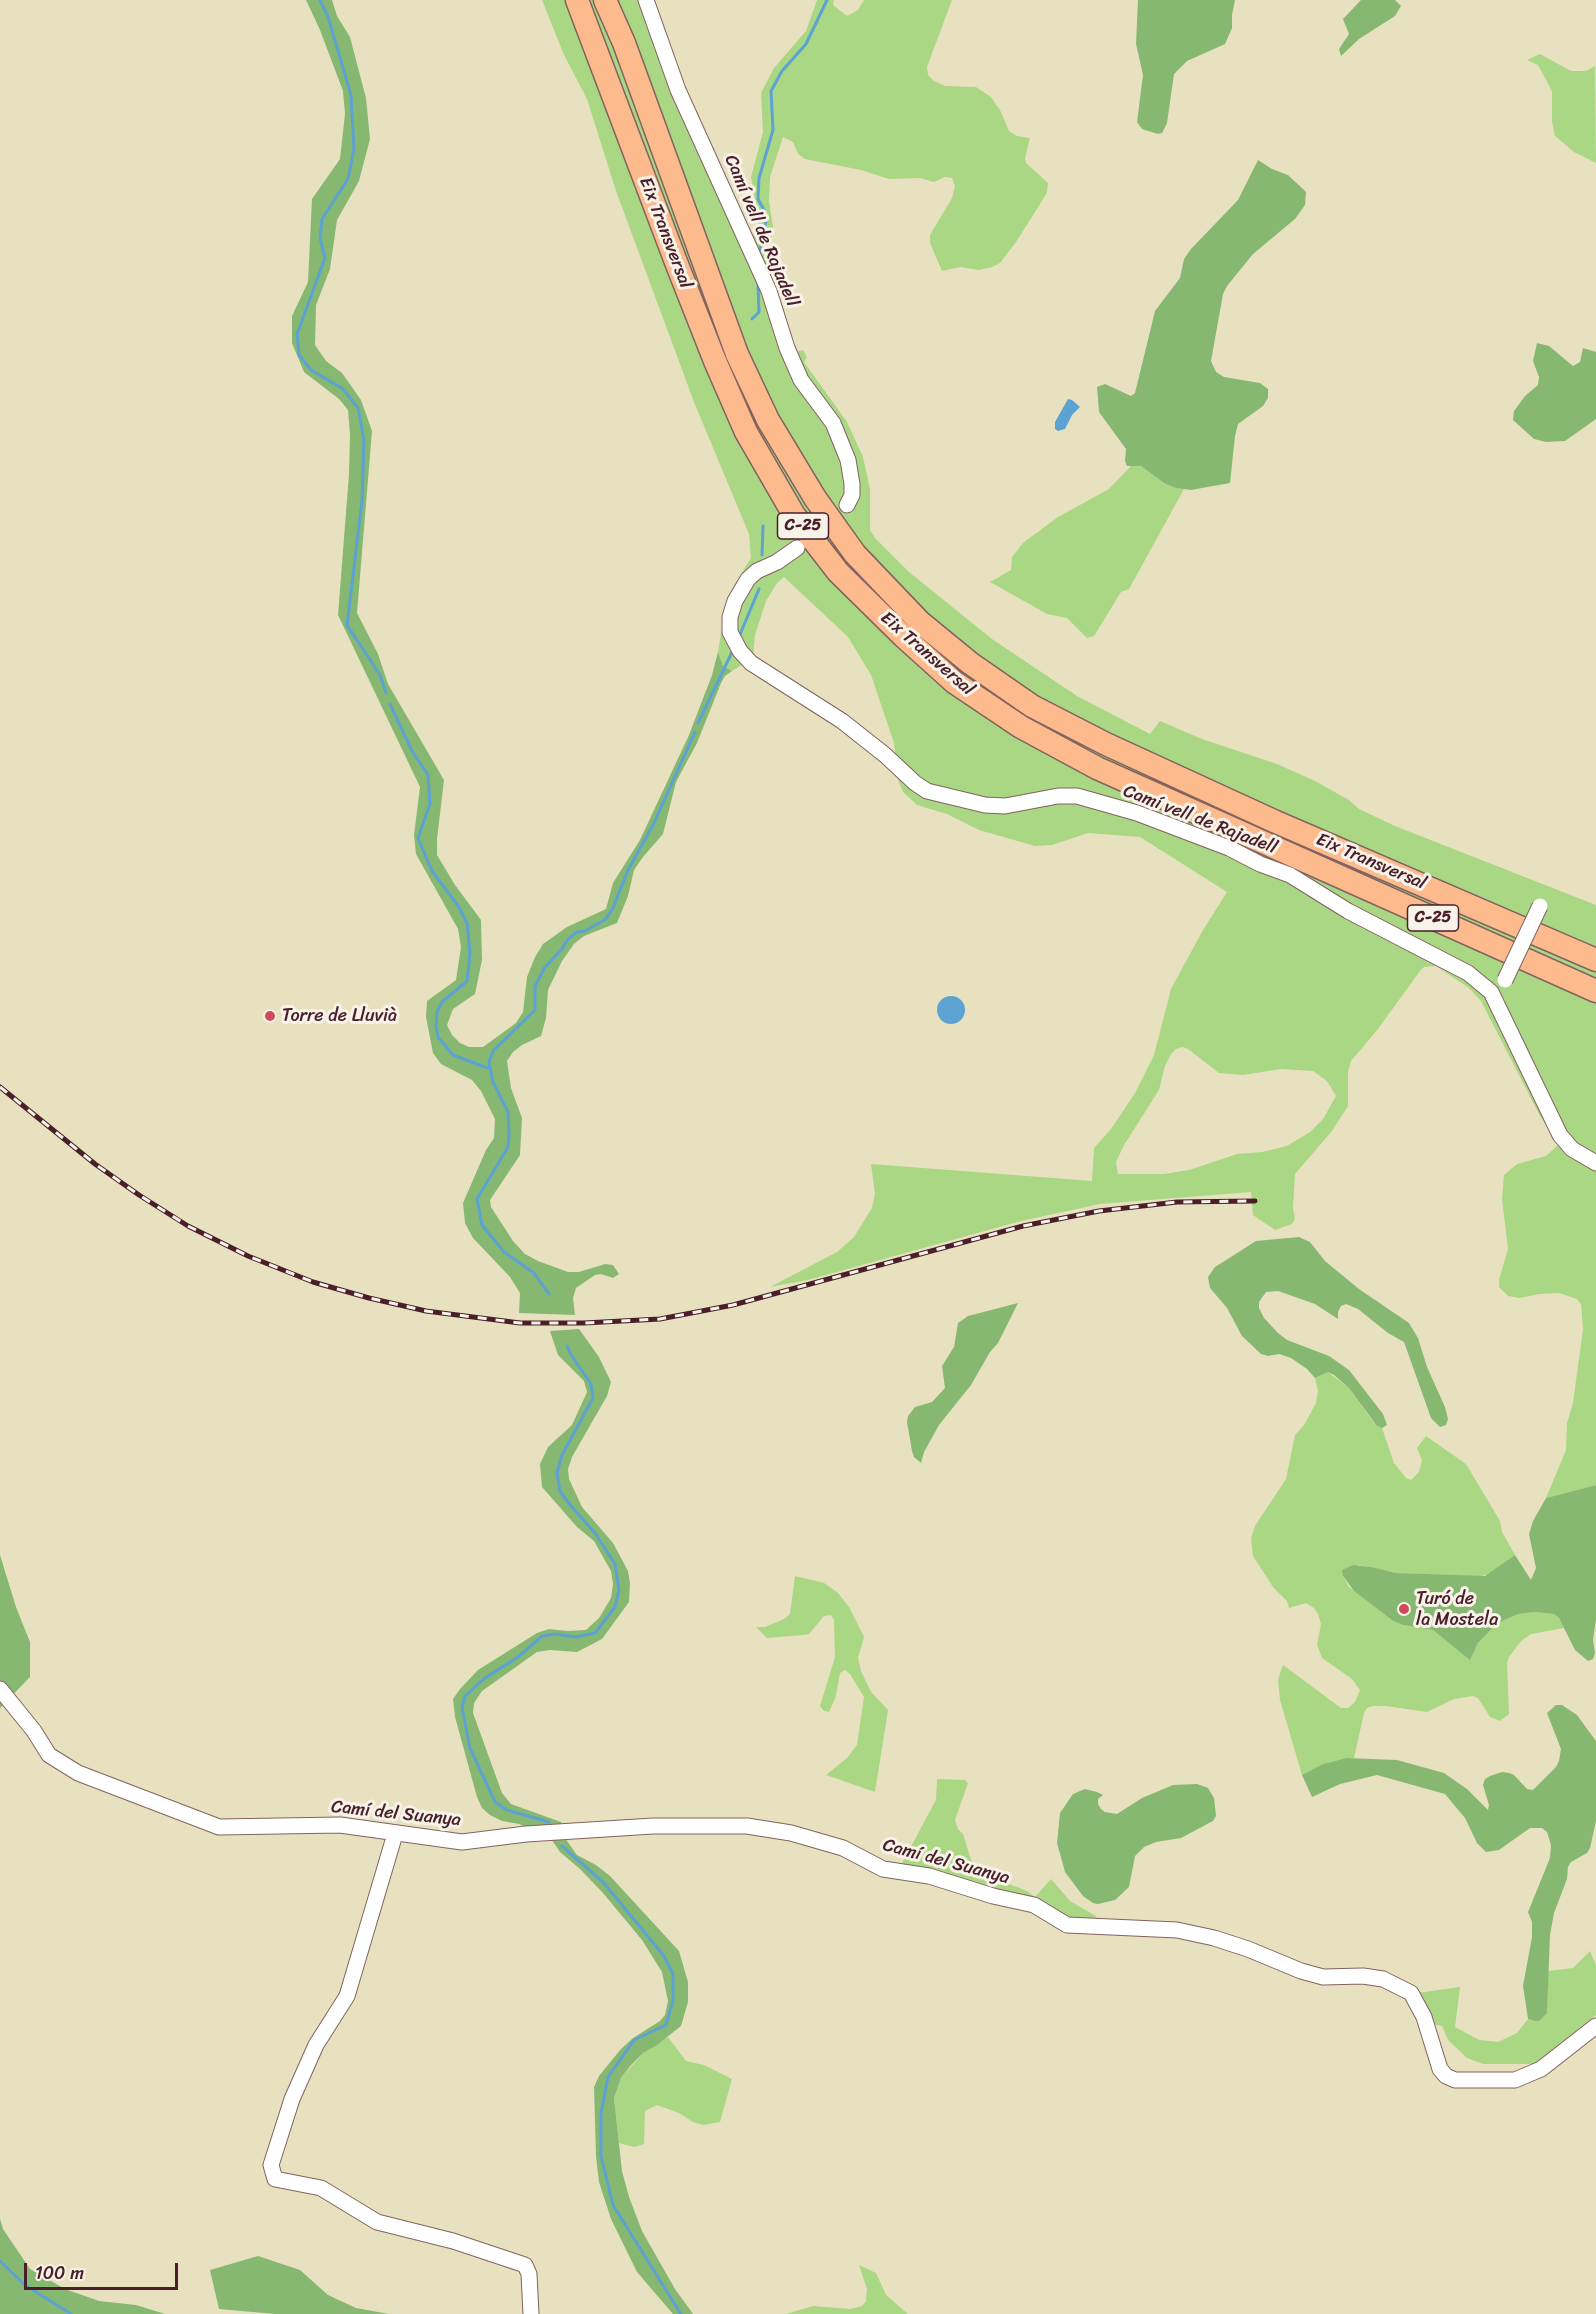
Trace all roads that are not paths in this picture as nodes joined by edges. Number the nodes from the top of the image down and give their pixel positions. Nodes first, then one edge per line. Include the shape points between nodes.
1 (577, 0) edge
2 (605, 0) edge
3 (611, 0) edge
4 (645, 0) edge
5 (624, 43) junction
6 (847, 505) dead end
7 (797, 548) dead end
8 (1543, 901) dead end
9 (1596, 960) edge
10 (1596, 991) edge
11 (1492, 995) junction
12 (1596, 1163) edge
13 (0, 1689) edge
14 (395, 1834) junction
15 (1596, 2026) edge
16 (531, 2314) edge

1 - 10 highway, Eix Transversal / C-25 via 676,262 746,432 794,514 838,572 903,636 954,682 1022,727 1097,768
2 - 5 highway, Eix Transversal / C-25
3 - 5 highway
4 - 6 street, Camí vell de Rajadell via 678,90 769,291 801,381 834,423 852,484
5 - 9 highway, Eix Transversal / C-25 via 737,354 768,420 815,498 855,554 920,622 1032,706 1106,744
7 - 11 street, Camí vell de Rajadell via 757,571 743,586 730,617 732,638 751,663 842,721 918,786 985,805 1015,806 1058,795 1077,796 1137,813 1290,875 1348,911 1468,974
8 - 11 street, bridge via 1500,991
11 - 12 street, Camí vell de Rajadell via 1560,1135 1572,1149
13 - 14 street, Camí del Suanya via 49,1755 78,1773 219,1827 340,1825
14 - 15 street, Camí del Suanya via 462,1842 653,1826 747,1826 790,1833 843,1848 883,1869 929,1876 1034,1905 1067,1925 1177,1930 1214,1938 1323,1977 1383,1979 1411,1993 1424,2017 1440,2068 1455,2080 1515,2080 1541,2069
14 - 16 street via 347,1996 316,2045 292,2099 271,2164 273,2172 275,2179 321,2188 377,2222 525,2265

